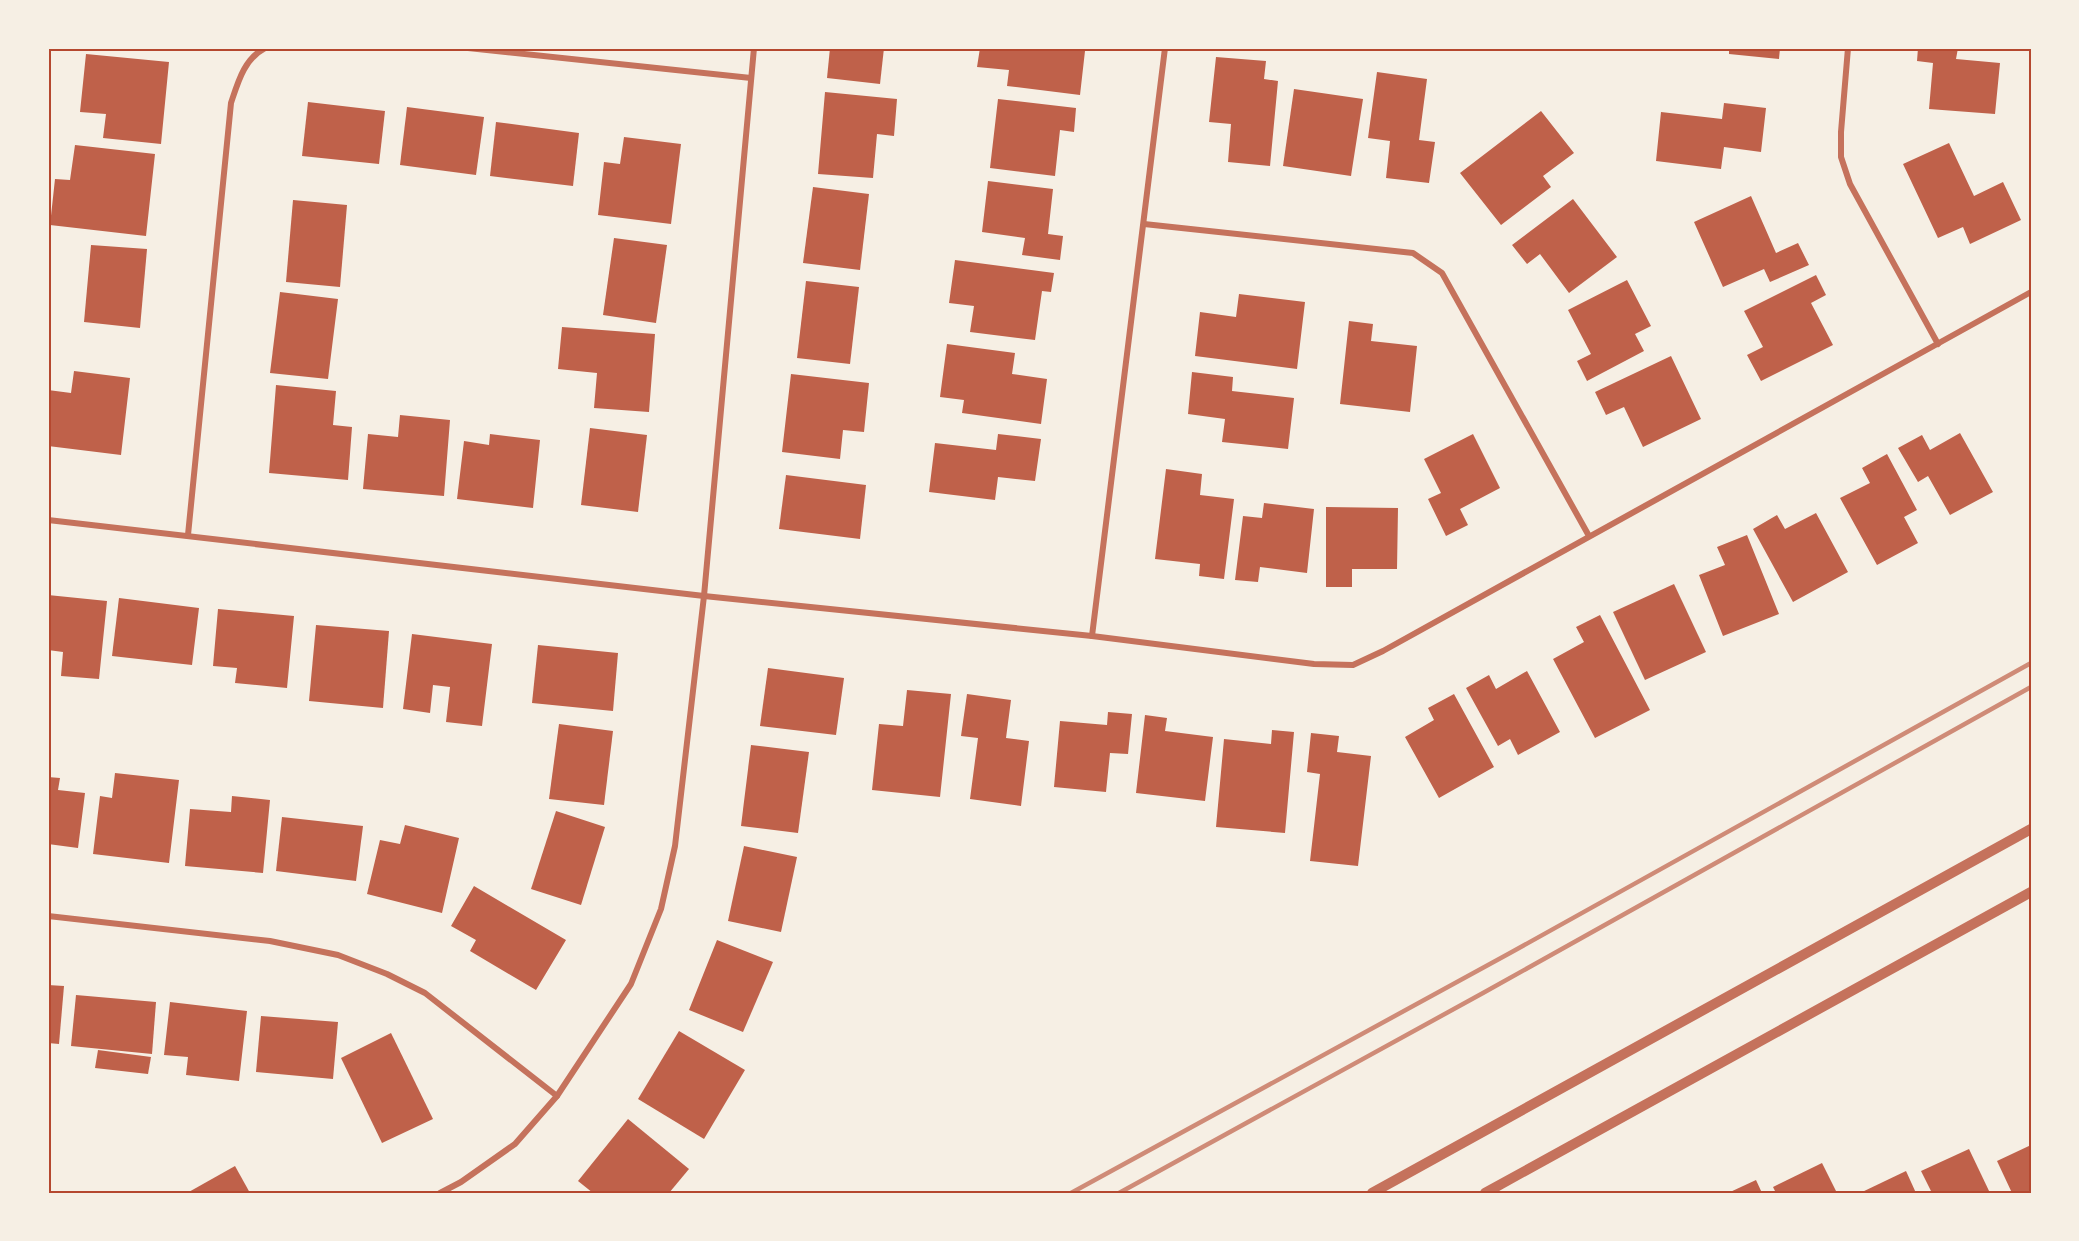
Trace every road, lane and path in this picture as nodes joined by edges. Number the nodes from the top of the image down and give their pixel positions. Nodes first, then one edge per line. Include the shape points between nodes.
1 (265, 48) edge
2 (468, 48) edge
3 (754, 48) edge
4 (1165, 48) edge
5 (1848, 48) edge
6 (751, 78) junction
7 (1144, 224) junction
8 (2031, 292) edge
9 (1938, 344) junction
10 (48, 520) edge
11 (188, 535) junction
12 (1589, 536) junction
13 (704, 596) junction
14 (1092, 636) junction
15 (2031, 829) edge
16 (2031, 892) edge
17 (48, 916) edge
18 (557, 1096) junction
19 (440, 1193) edge
20 (1372, 1193) edge
21 (1485, 1193) edge

1 - 11 street via 240,73 231,103
2 - 6 street
3 - 6 street
4 - 7 street
5 - 9 street via 1841,157 1850,184
6 - 13 street
7 - 12 street via 1413,253 1442,273
7 - 14 street
8 - 9 street
9 - 12 street
10 - 11 street
11 - 13 street
12 - 14 street via 1353,665 1314,664
13 - 14 street
13 - 18 street via 675,846 661,909 631,984
15 - 20 street
16 - 21 street
17 - 18 street via 270,941 338,956 425,993
18 - 19 street via 515,1144

